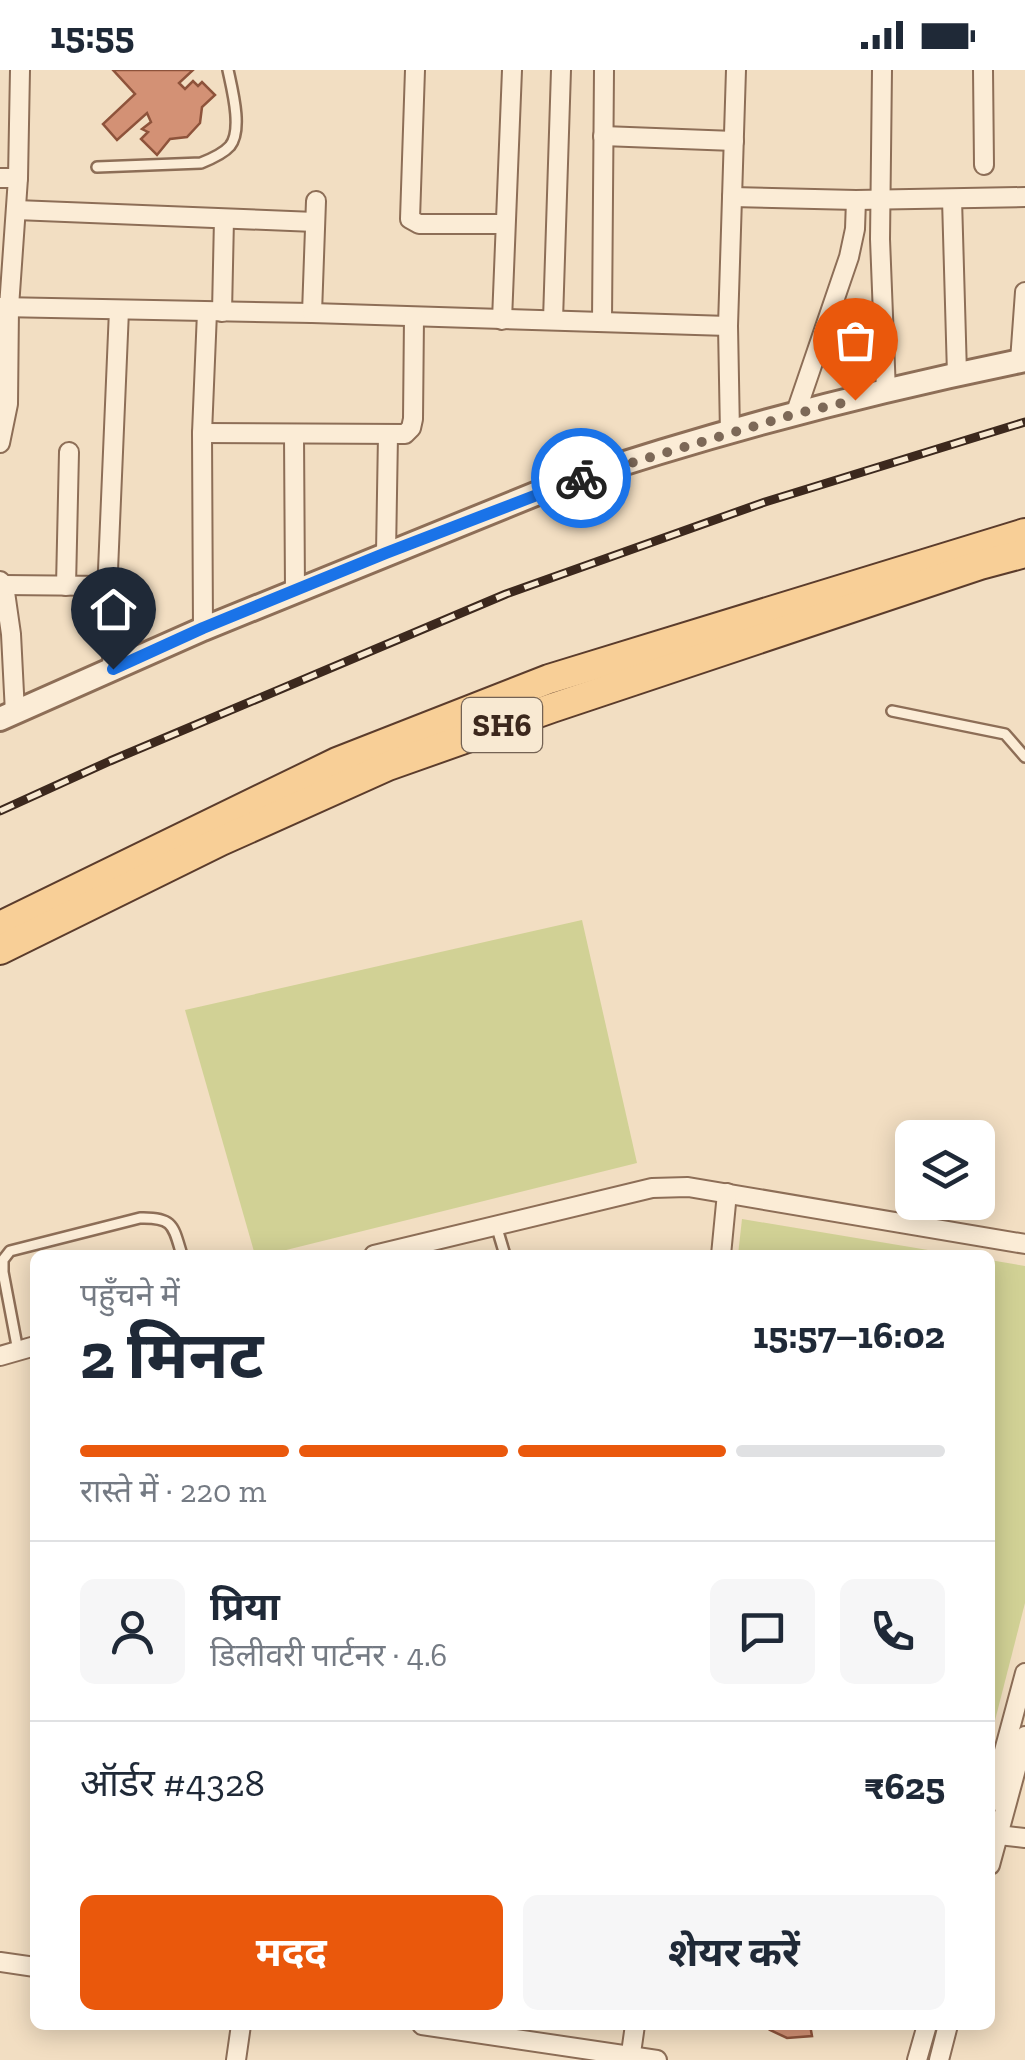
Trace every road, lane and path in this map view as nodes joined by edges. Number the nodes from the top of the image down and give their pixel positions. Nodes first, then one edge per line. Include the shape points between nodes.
1 (20, 70) edge
2 (228, 70) edge
3 (415, 70) edge
4 (512, 70) edge
5 (561, 70) edge
6 (604, 70) edge
7 (736, 70) edge
8 (882, 70) edge
9 (983, 70) edge
10 (604, 136) junction
11 (734, 141) junction
12 (984, 165) dead end
13 (97, 167) dead end
14 (9, 178) edge
15 (732, 197) junction
16 (1025, 197) edge
17 (880, 199) junction
18 (952, 199) junction
19 (856, 200) junction
20 (316, 202) dead end
21 (16, 210) junction
22 (224, 219) junction
23 (316, 222) junction
24 (505, 224) junction
25 (1025, 292) edge
26 (5, 307) edge
27 (119, 310) junction
28 (215, 312) junction
29 (312, 313) junction
30 (414, 317) junction
31 (502, 320) junction
32 (553, 320) junction
33 (602, 322) junction
34 (728, 326) junction
35 (1022, 360) edge
36 (957, 374) junction
37 (886, 392) junction
38 (795, 414) junction
39 (202, 433) junction
40 (730, 433) junction
41 (294, 434) junction
42 (388, 435) junction
43 (0, 443) edge
44 (69, 452) dead end
45 (1025, 533) edge
46 (1025, 552) edge
47 (386, 553) junction
48 (2, 583) edge
49 (66, 586) junction
50 (107, 586) junction
51 (294, 591) junction
52 (203, 628) junction
53 (113, 669) junction
54 (892, 711) dead end
55 (8, 716) edge
56 (1025, 757) edge
57 (0, 926) edge
58 (0, 950) edge
59 (727, 1193) junction
60 (496, 1225) junction
61 (1025, 1244) edge
62 (180, 1250) edge
63 (394, 1250) edge
64 (503, 1250) edge
65 (721, 1250) edge
66 (18, 1351) edge
67 (1025, 1673) edge
68 (1025, 1736) edge
69 (995, 1784) edge
70 (995, 1831) edge
71 (995, 1834) edge
72 (1025, 1838) edge
73 (0, 1962) edge
74 (30, 1967) edge
75 (240, 2030) edge
76 (454, 2030) edge
77 (634, 2030) edge
78 (927, 2030) edge
79 (947, 2030) edge
80 (631, 2058) edge
81 (236, 2060) edge
82 (657, 2060) edge
83 (918, 2060) edge
84 (939, 2060) edge

1 - 14 street
2 - 13 lane via 236,107 230,146 201,163
3 - 24 street via 410,219
4 - 24 street
5 - 32 street
6 - 10 street
7 - 11 street
8 - 17 street
9 - 12 street
10 - 11 street
10 - 33 street
11 - 15 street
14 - 21 street
15 - 19 street
15 - 34 street
16 - 18 street
17 - 18 street
17 - 19 street
17 - 37 street
18 - 36 street
19 - 38 street via 852,248
20 - 23 street
21 - 22 street
21 - 26 street
22 - 23 street
22 - 28 street
23 - 29 street
24 - 31 street
25 - 35 street
26 - 27 street
26 - 43 street via 8,404
27 - 28 street
27 - 50 street
28 - 29 street
28 - 39 street
29 - 30 street
30 - 31 street
30 - 42 street via 414,419 405,434
31 - 32 street
32 - 33 street
33 - 34 street
34 - 40 street
35 - 36 street
36 - 37 street
37 - 38 street
38 - 40 street
39 - 41 street
39 - 52 street
40 - 47 street via 560,484
41 - 42 street
41 - 51 street
42 - 47 street
44 - 49 street
45 - 57 main road, SH6 via 531,686 337,762
46 - 58 main road, SH6 via 388,766
47 - 51 street
48 - 49 street
48 - 55 street via 11,634
49 - 50 street
50 - 53 street
51 - 52 street
52 - 53 street
53 - 55 street
54 - 56 lane via 1005,734
59 - 60 street via 652,1188
59 - 61 street
59 - 65 street
60 - 63 street
60 - 64 lane
62 - 66 lane via 169,1222 159,1217 10,1251 3,1272
67 - 69 street
68 - 70 street
71 - 72 street
73 - 74 street
75 - 81 street
76 - 80 street
77 - 80 street
78 - 83 street
79 - 84 street
80 - 82 street

